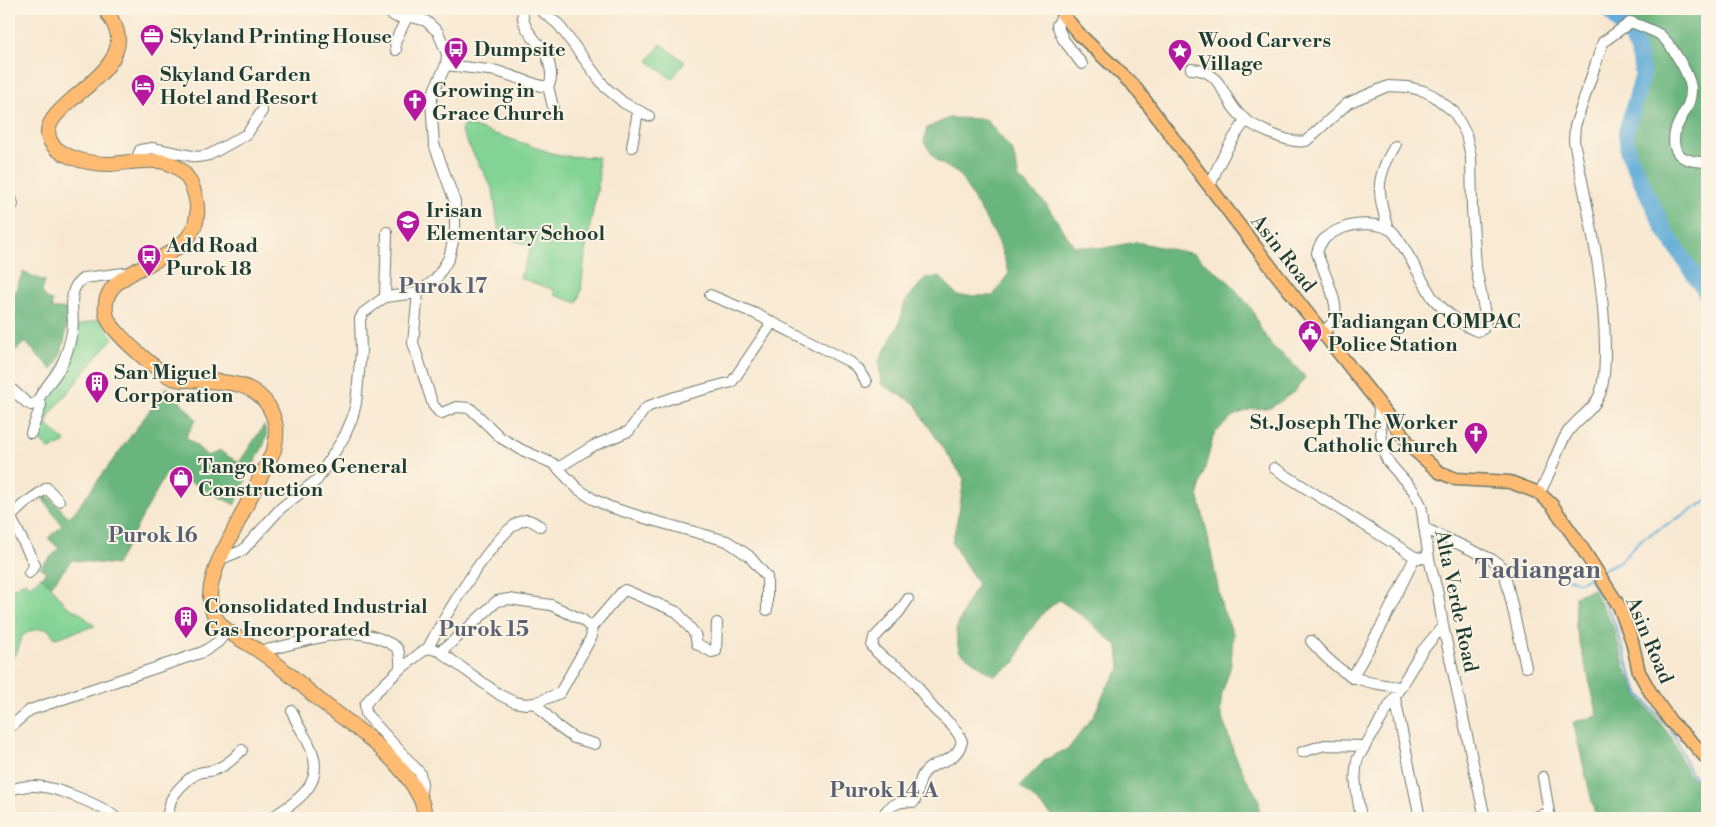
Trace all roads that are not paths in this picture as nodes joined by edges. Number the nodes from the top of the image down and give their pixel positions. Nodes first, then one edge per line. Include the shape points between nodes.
1 (104, 9) edge
2 (383, 9) edge
3 (523, 9) edge
4 (539, 9) edge
5 (1062, 12) edge
6 (407, 17) junction
7 (396, 50) dead end
8 (1082, 64) dead end
9 (446, 65) junction
10 (1191, 69) dead end
11 (548, 86) junction
12 (552, 107) dead end
13 (262, 111) dead end
14 (638, 111) junction
15 (649, 116) dead end
16 (1246, 120) junction
17 (1395, 146) dead end
18 (632, 147) dead end
19 (136, 160) junction
20 (1707, 162) edge
21 (1210, 187) junction
22 (9, 193) edge
23 (9, 211) edge
24 (1388, 229) junction
25 (387, 232) dead end
26 (133, 272) junction
27 (418, 293) junction
28 (710, 295) dead end
29 (385, 297) junction
30 (772, 323) junction
31 (1323, 332) junction
32 (866, 382) dead end
33 (9, 387) edge
34 (1378, 401) junction
35 (37, 402) junction
36 (31, 433) dead end
37 (558, 468) junction
38 (1274, 468) dead end
39 (1538, 493) junction
40 (59, 501) dead end
41 (9, 517) edge
42 (540, 526) dead end
43 (1424, 528) junction
44 (1416, 556) junction
45 (219, 560) junction
46 (1429, 560) junction
47 (29, 573) dead end
48 (908, 599) dead end
49 (767, 610) dead end
50 (717, 623) dead end
51 (1443, 626) junction
52 (591, 628) junction
53 (228, 630) junction
54 (1311, 641) dead end
55 (428, 648) junction
56 (260, 651) junction
57 (439, 651) junction
58 (1526, 667) dead end
59 (400, 669) junction
60 (1352, 678) junction
61 (1401, 687) junction
62 (1395, 698) junction
63 (535, 703) junction
64 (292, 711) dead end
65 (9, 728) edge
66 (596, 744) dead end
67 (1364, 746) junction
68 (242, 750) dead end
69 (1302, 752) dead end
70 (1707, 759) edge
71 (1543, 777) dead end
72 (9, 791) edge
73 (420, 798) junction
74 (1550, 816) edge
75 (116, 818) edge
76 (165, 818) edge
77 (271, 818) edge
78 (426, 818) edge
79 (882, 818) edge
80 (1361, 818) edge
81 (1420, 818) edge
82 (1485, 818) edge
83 (1531, 818) edge

1 - 19 highway via 117,33 114,56 102,73 58,111 49,128 49,138 56,149 81,161 110,164
2 - 6 street via 392,16
3 - 11 street via 522,16 528,31 548,61 551,80
4 - 14 street via 558,24 605,87
5 - 8 street via 1057,25 1060,34
5 - 21 main road, Asin Road via 1081,36 1134,86
6 - 7 street via 395,42
6 - 9 street via 426,21 438,32 447,54
9 - 11 street via 497,71
9 - 27 street via 435,88 432,112 434,144 455,202 455,233 442,271
10 - 16 street via 1211,74
11 - 12 street
13 - 19 street via 248,134 209,155 197,157 145,148 140,150
14 - 15 street
14 - 18 street
16 - 21 street via 1225,150
16 - 24 street via 1299,143 1306,141 1348,103 1388,86 1424,91 1454,112 1466,134 1471,157 1476,268 1486,320 1483,329 1470,328 1439,306 1398,238
17 - 24 street via 1385,161 1379,189
19 - 26 highway via 148,159 182,171 194,190 197,216 191,234 182,244
20 - 39 street via 1683,157 1675,151 1673,138 1691,90 1680,62 1665,39 1631,22 1614,32 1600,49 1575,126 1574,141 1600,274 1605,362 1602,384 1595,404 1565,436 1546,482
21 - 31 main road, Asin Road
22 - 23 street via 13,204
24 - 31 street via 1352,225 1322,240 1317,253 1336,313 1333,323
25 - 29 street
26 - 35 street via 84,278 78,282 71,301 73,330 68,348
26 - 45 highway via 110,290 105,306 109,322 119,333 161,373 176,379 229,382 250,389 264,399 276,421 274,450
27 - 29 street
27 - 37 street via 413,343 435,409 442,413 456,407 470,408 501,438
28 - 30 street
29 - 45 street via 369,307 360,319 360,368 354,411 344,437 317,480 281,508 243,550
30 - 32 street via 850,362
30 - 37 street via 729,384 649,406 629,431 593,446
31 - 34 main road, Asin Road
33 - 35 street via 26,403
34 - 39 main road, Asin Road via 1413,449 1439,472 1456,479 1510,482
34 - 43 street, Alta Verde Road via 1383,451 1388,462 1417,496
35 - 36 street via 41,405
37 - 49 street via 578,489 610,507 717,537 739,548 767,577
38 - 44 street
39 - 70 main road, Asin Road via 1552,505 1619,606 1639,672 1652,695
40 - 41 street via 47,488
41 - 47 street via 35,565
42 - 55 street via 525,520 512,526 480,563
43 - 46 street, Alta Verde Road
43 - 58 street via 1491,559 1504,570
44 - 46 street
44 - 60 street
45 - 53 highway via 210,586 211,604 215,617
46 - 51 street, Alta Verde Road
48 - 79 street via 874,638 872,646 880,656 905,672 959,734 962,742 953,757 926,770 914,802 903,800 885,811
50 - 52 street via 716,651 712,652 697,644 695,634 677,612 625,590
51 - 61 street via 1422,651
51 - 82 street, Alta Verde Road
52 - 57 street via 583,620 551,605 503,600 490,606
52 - 63 street via 592,636 560,693
53 - 56 highway
53 - 65 street via 203,652 30,710
54 - 60 street via 1339,670
55 - 57 street
55 - 59 street
56 - 59 street via 337,634 358,633 380,638 396,647
56 - 73 highway via 372,741 398,766
57 - 63 street via 500,695 514,702
59 - 73 street via 371,697 365,705 366,714 420,774
60 - 61 street
61 - 62 street
62 - 67 street
62 - 81 street
63 - 66 street via 574,738
64 - 77 street via 314,757 316,769 300,797
67 - 69 street via 1325,745
67 - 80 street via 1354,769
68 - 76 street via 230,762 212,771 204,770 179,788
71 - 74 street
72 - 75 street via 33,785 49,788 100,806
73 - 78 highway
74 - 83 street

